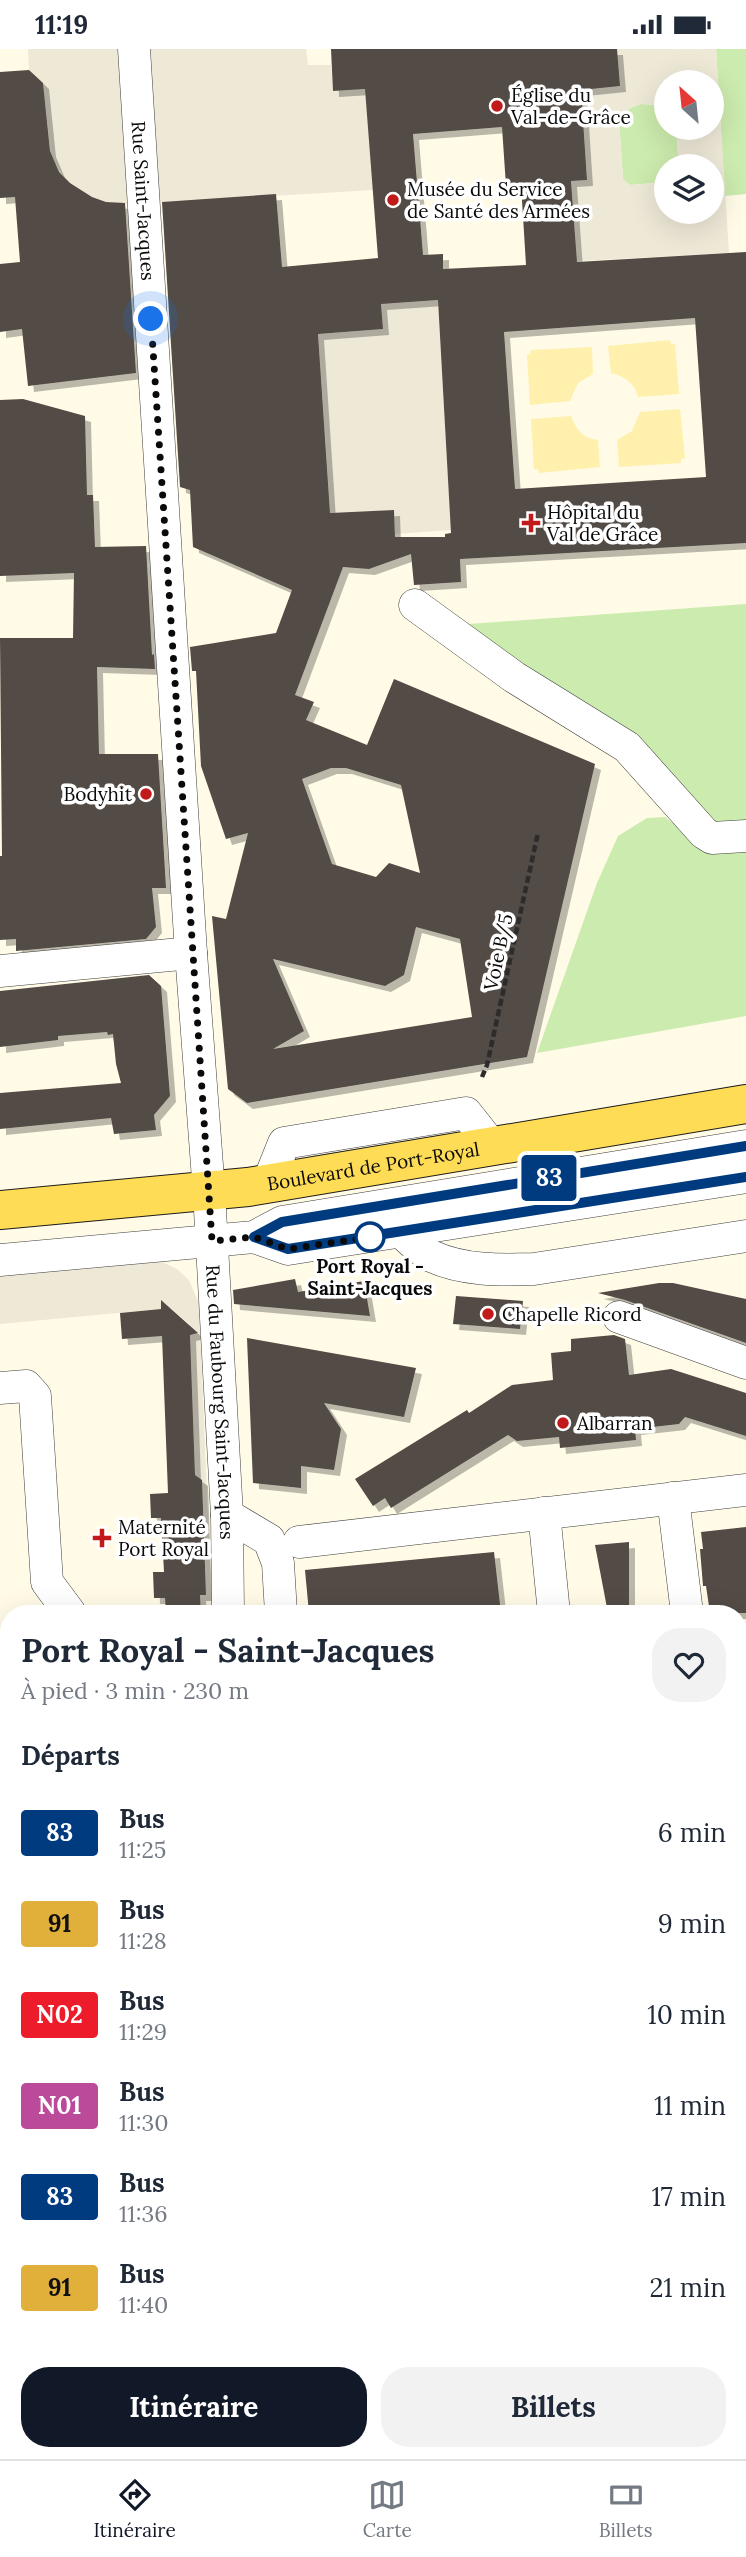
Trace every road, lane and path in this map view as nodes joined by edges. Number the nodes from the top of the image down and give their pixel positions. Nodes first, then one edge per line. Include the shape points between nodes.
1 (134, 49) edge
2 (415, 605) dead end
3 (538, 833) dead end
4 (746, 837) edge
5 (191, 953) junction
6 (0, 971) edge
7 (482, 1077) dead end
8 (746, 1104) edge
9 (746, 1146) edge
10 (746, 1177) edge
11 (209, 1192) junction
12 (0, 1210) edge
13 (401, 1232) junction
14 (746, 1236) edge
15 (254, 1237) junction
16 (212, 1241) junction
17 (0, 1260) edge
18 (619, 1317) dead end
19 (746, 1363) edge
20 (0, 1388) edge
21 (746, 1490) edge
22 (673, 1498) junction
23 (544, 1513) junction
24 (227, 1515) junction
25 (299, 1542) dead end
26 (64, 1605) edge
27 (228, 1605) edge
28 (281, 1605) edge
29 (553, 1605) edge
30 (686, 1605) edge

1 - 5 street, Rue Saint-Jacques
2 - 4 street via 514,677 627,747 704,833 712,838
3 - 7 path, Voie B/5
5 - 6 street
5 - 11 street, Rue Saint-Jacques
8 - 11 main road, Boulevard de Port-Royal
9 - 15 street, Boulevard de Port-Royal via 282,1222
10 - 13 street, Boulevard de Port-Royal
11 - 12 main road, Boulevard de Port-Royal
11 - 16 street, Rue du Faubourg Saint-Jacques
13 - 14 street via 430,1255 472,1269 505,1270
13 - 15 street, Boulevard de Port-Royal via 288,1249
15 - 16 street, Boulevard de Port-Royal
16 - 17 street, Boulevard de Port-Royal
16 - 24 street, Rue du Faubourg Saint-Jacques
18 - 19 street
20 - 26 street via 26,1386 35,1396 47,1582
21 - 22 street
22 - 23 street
22 - 30 street
23 - 25 street
23 - 29 street
24 - 27 street, Rue du Faubourg Saint-Jacques
24 - 28 street via 268,1540 278,1563

